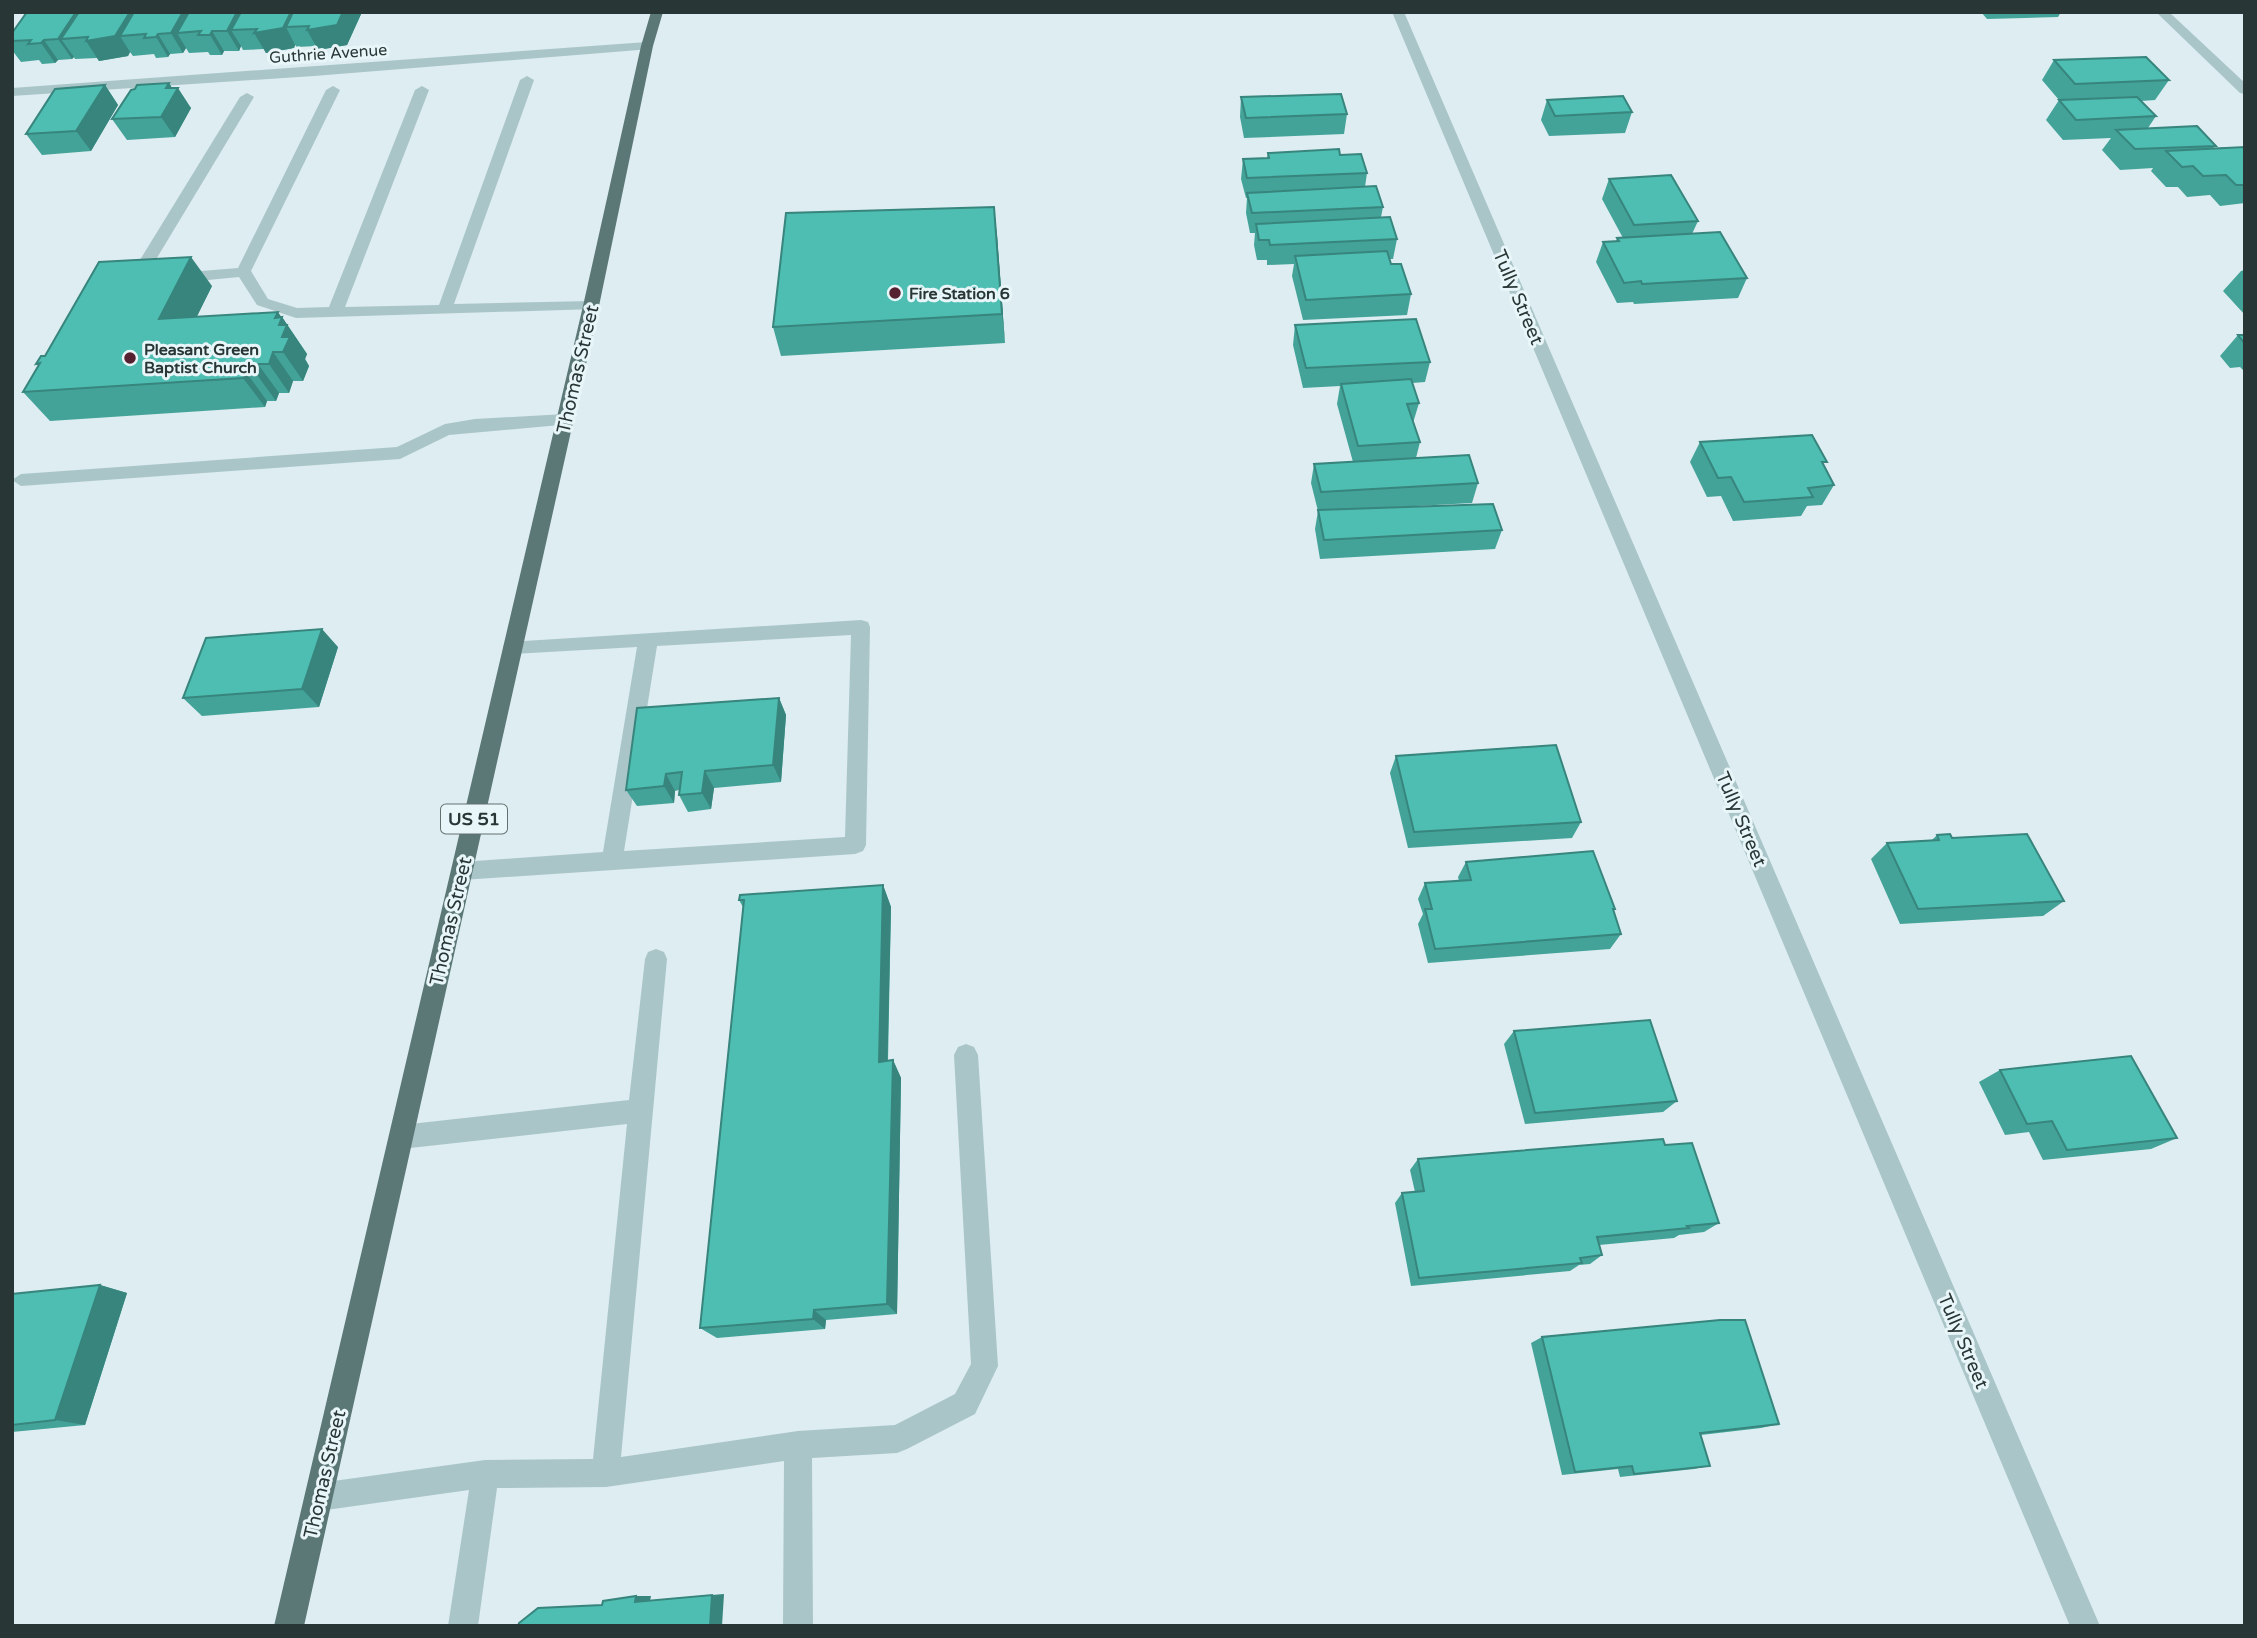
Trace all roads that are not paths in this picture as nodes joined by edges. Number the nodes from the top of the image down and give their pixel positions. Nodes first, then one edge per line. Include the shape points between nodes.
1 (657, 12) edge
2 (1398, 12) edge
3 (2162, 12) edge
4 (647, 46) junction
5 (527, 80) dead end
6 (333, 90) dead end
7 (422, 90) dead end
8 (2245, 90) edge
9 (12, 92) edge
10 (247, 97) dead end
11 (243, 272) junction
12 (591, 306) junction
13 (445, 310) junction
14 (335, 312) junction
15 (565, 420) junction
16 (21, 480) dead end
17 (648, 640) junction
18 (513, 647) junction
19 (612, 861) junction
20 (461, 871) junction
21 (656, 959) dead end
22 (966, 1055) dead end
23 (640, 1111) junction
24 (401, 1137) junction
25 (798, 1446) junction
26 (606, 1473) junction
27 (485, 1474) junction
28 (319, 1497) junction
29 (289, 1626) edge
30 (463, 1626) edge
31 (798, 1626) edge
32 (2085, 1626) edge

1 - 4 main road, Thomas Street / US 51
2 - 32 street, Tully Street
3 - 8 street
4 - 9 street, Guthrie Avenue
4 - 12 main road, Thomas Street / US 51
5 - 13 street
6 - 11 street
7 - 14 street
10 - 11 street via 133,281
11 - 14 street via 262,302 296,313
12 - 13 street
12 - 15 main road, Thomas Street / US 51
13 - 14 street
15 - 16 street via 445,430 400,453
15 - 18 main road, Thomas Street / US 51
17 - 18 street
17 - 19 street
17 - 19 street via 861,627 855,845
18 - 20 main road, Thomas Street / US 51
19 - 20 street
20 - 24 main road, Thomas Street / US 51
21 - 23 street
22 - 25 street via 985,1366 965,1404 897,1439
23 - 24 street
23 - 26 street
24 - 28 main road, Thomas Street / US 51
25 - 26 street
25 - 31 street
26 - 27 street
27 - 28 street
27 - 30 street
28 - 29 main road, Thomas Street / US 51

